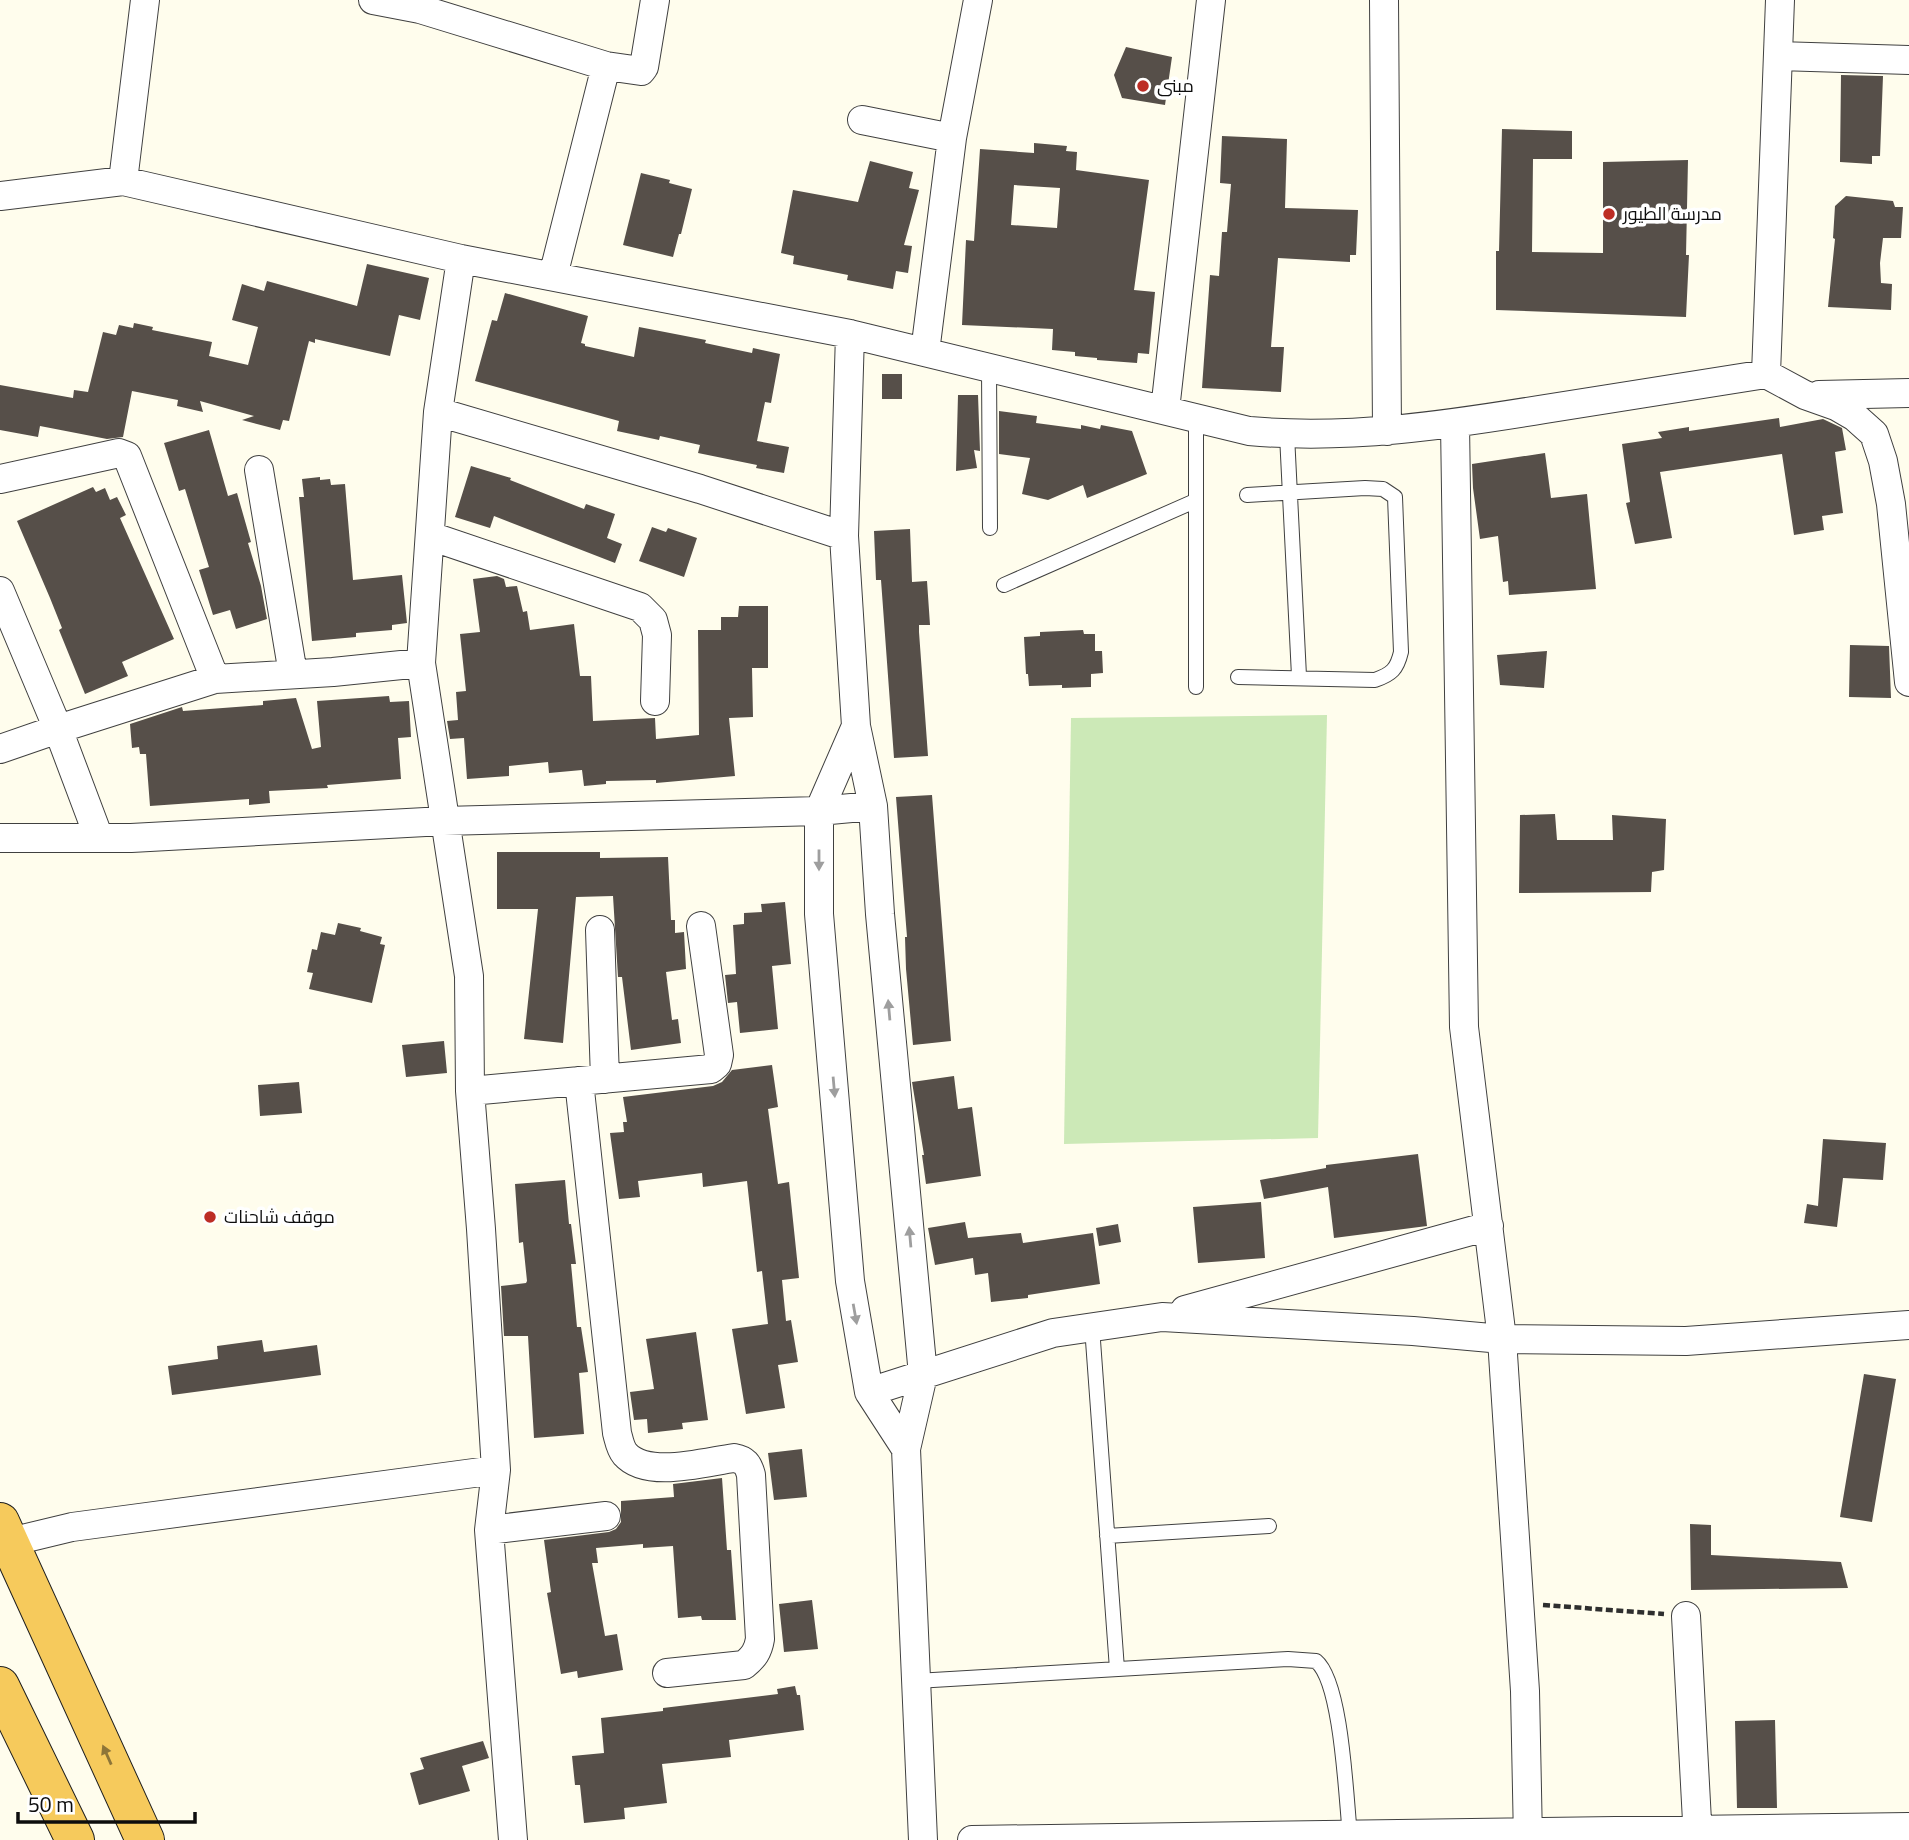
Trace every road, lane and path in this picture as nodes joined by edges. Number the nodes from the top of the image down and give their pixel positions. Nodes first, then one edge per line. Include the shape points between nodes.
1 (145, 0) edge
2 (373, 0) edge
3 (655, 0) edge
4 (978, 0) edge
5 (1211, 0) edge
6 (1384, 0) edge
7 (1780, 0) edge
8 (1778, 56) junction
9 (1909, 60) edge
10 (606, 66) junction
11 (862, 120) dead end
12 (952, 138) junction
13 (122, 181) junction
14 (0, 196) edge
15 (461, 259) junction
16 (553, 276) junction
17 (850, 334) junction
18 (925, 352) junction
19 (989, 368) junction
20 (1766, 374) junction
21 (1909, 393) edge
22 (1805, 395) junction
23 (1165, 410) junction
24 (438, 412) junction
25 (1196, 418) junction
26 (1454, 424) junction
27 (1387, 431) junction
28 (1287, 435) junction
29 (258, 470) dead end
30 (0, 479) edge
31 (1290, 492) junction
32 (1247, 495) dead end
33 (1195, 501) junction
34 (990, 528) dead end
35 (430, 536) junction
36 (844, 536) junction
37 (1903, 565) edge
38 (1004, 585) dead end
39 (0, 591) edge
40 (421, 663) junction
41 (293, 674) junction
42 (1238, 677) dead end
43 (1299, 677) junction
44 (215, 679) junction
45 (1909, 682) edge
46 (1196, 687) dead end
47 (655, 701) dead end
48 (856, 726) junction
49 (58, 729) junction
50 (0, 750) edge
51 (873, 806) junction
52 (819, 811) junction
53 (444, 821) junction
54 (0, 838) edge
55 (99, 838) junction
56 (701, 926) dead end
57 (600, 930) dead end
58 (592, 1080) junction
59 (470, 1091) junction
60 (1489, 1226) junction
61 (1162, 1317) junction
62 (1909, 1325) edge
63 (1092, 1327) junction
64 (1502, 1339) junction
65 (923, 1375) junction
66 (869, 1392) junction
67 (906, 1449) junction
68 (496, 1470) junction
69 (606, 1516) dead end
70 (1269, 1526) dead end
71 (489, 1530) junction
72 (5, 1532) edge
73 (1107, 1536) junction
74 (1520, 1603) junction
75 (1686, 1616) joint
76 (1117, 1669) junction
77 (667, 1673) dead end
78 (916, 1681) junction
79 (0, 1686) edge
80 (1909, 1827) edge
81 (1350, 1835) junction
82 (1697, 1835) edge
83 (1528, 1836) edge
84 (75, 1840) edge
85 (145, 1840) edge
86 (513, 1840) edge
87 (923, 1840) edge
88 (972, 1840) edge

1 - 13 street
2 - 10 street via 420,9
3 - 10 street via 641,71
4 - 12 street
5 - 23 street
6 - 27 street
7 - 8 street
8 - 9 street
8 - 20 street
10 - 16 street
11 - 12 street
12 - 18 street
13 - 14 street
13 - 15 street
15 - 16 street
15 - 24 street
16 - 17 street
17 - 18 street
17 - 36 street
18 - 19 street
19 - 23 street
19 - 34 lane
20 - 22 street
20 - 26 street
21 - 22 street
22 - 37 street via 1845,411 1874,434
23 - 25 street
24 - 35 street
24 - 36 street
25 - 28 street
25 - 33 lane
26 - 27 street
26 - 60 street via 1464,1027
27 - 28 street
28 - 31 lane
29 - 41 street
30 - 44 street via 119,453 127,456
31 - 32 lane
31 - 43 lane
31 - 43 lane via 1383,489 1395,498 1397,513 1401,652 1397,667 1375,680
33 - 38 lane
33 - 46 lane
35 - 40 street
35 - 47 street via 640,607 653,620 657,635
36 - 48 street
37 - 45 street
39 - 49 street
40 - 41 street
40 - 53 street
41 - 44 street
42 - 43 lane
44 - 49 street
48 - 51 street
48 - 52 street
49 - 50 street
49 - 55 street
51 - 52 street
65 -> 51 street
52 - 53 street
52 -> 66 street via 819,914 850,1282
53 - 55 street
53 - 59 street via 469,976
54 - 55 street
56 - 58 street via 718,1064 698,1072
57 - 58 street
58 - 59 street
58 - 77 street via 621,1447 643,1466 734,1458 748,1464 751,1475 758,1648 744,1665
59 - 68 street
60 - 61 street
60 - 64 street
61 - 63 street
61 - 64 street
62 - 64 street via 1686,1340
63 - 65 street via 1053,1333
63 - 73 lane
64 - 74 street
65 - 66 street
65 - 67 street
66 - 67 street
67 - 78 street
68 - 71 street
68 - 72 street
69 - 71 street
70 - 73 lane
71 - 86 street
85 -> 72 highway
73 - 76 lane
74 - 75 path
74 - 83 street
75 - 82 street
76 - 78 lane
76 - 81 lane via 1316,1661 1326,1673 1336,1708
78 - 87 street
79 - 84 highway
80 - 82 street
81 - 83 street
81 - 88 street
82 - 83 street

